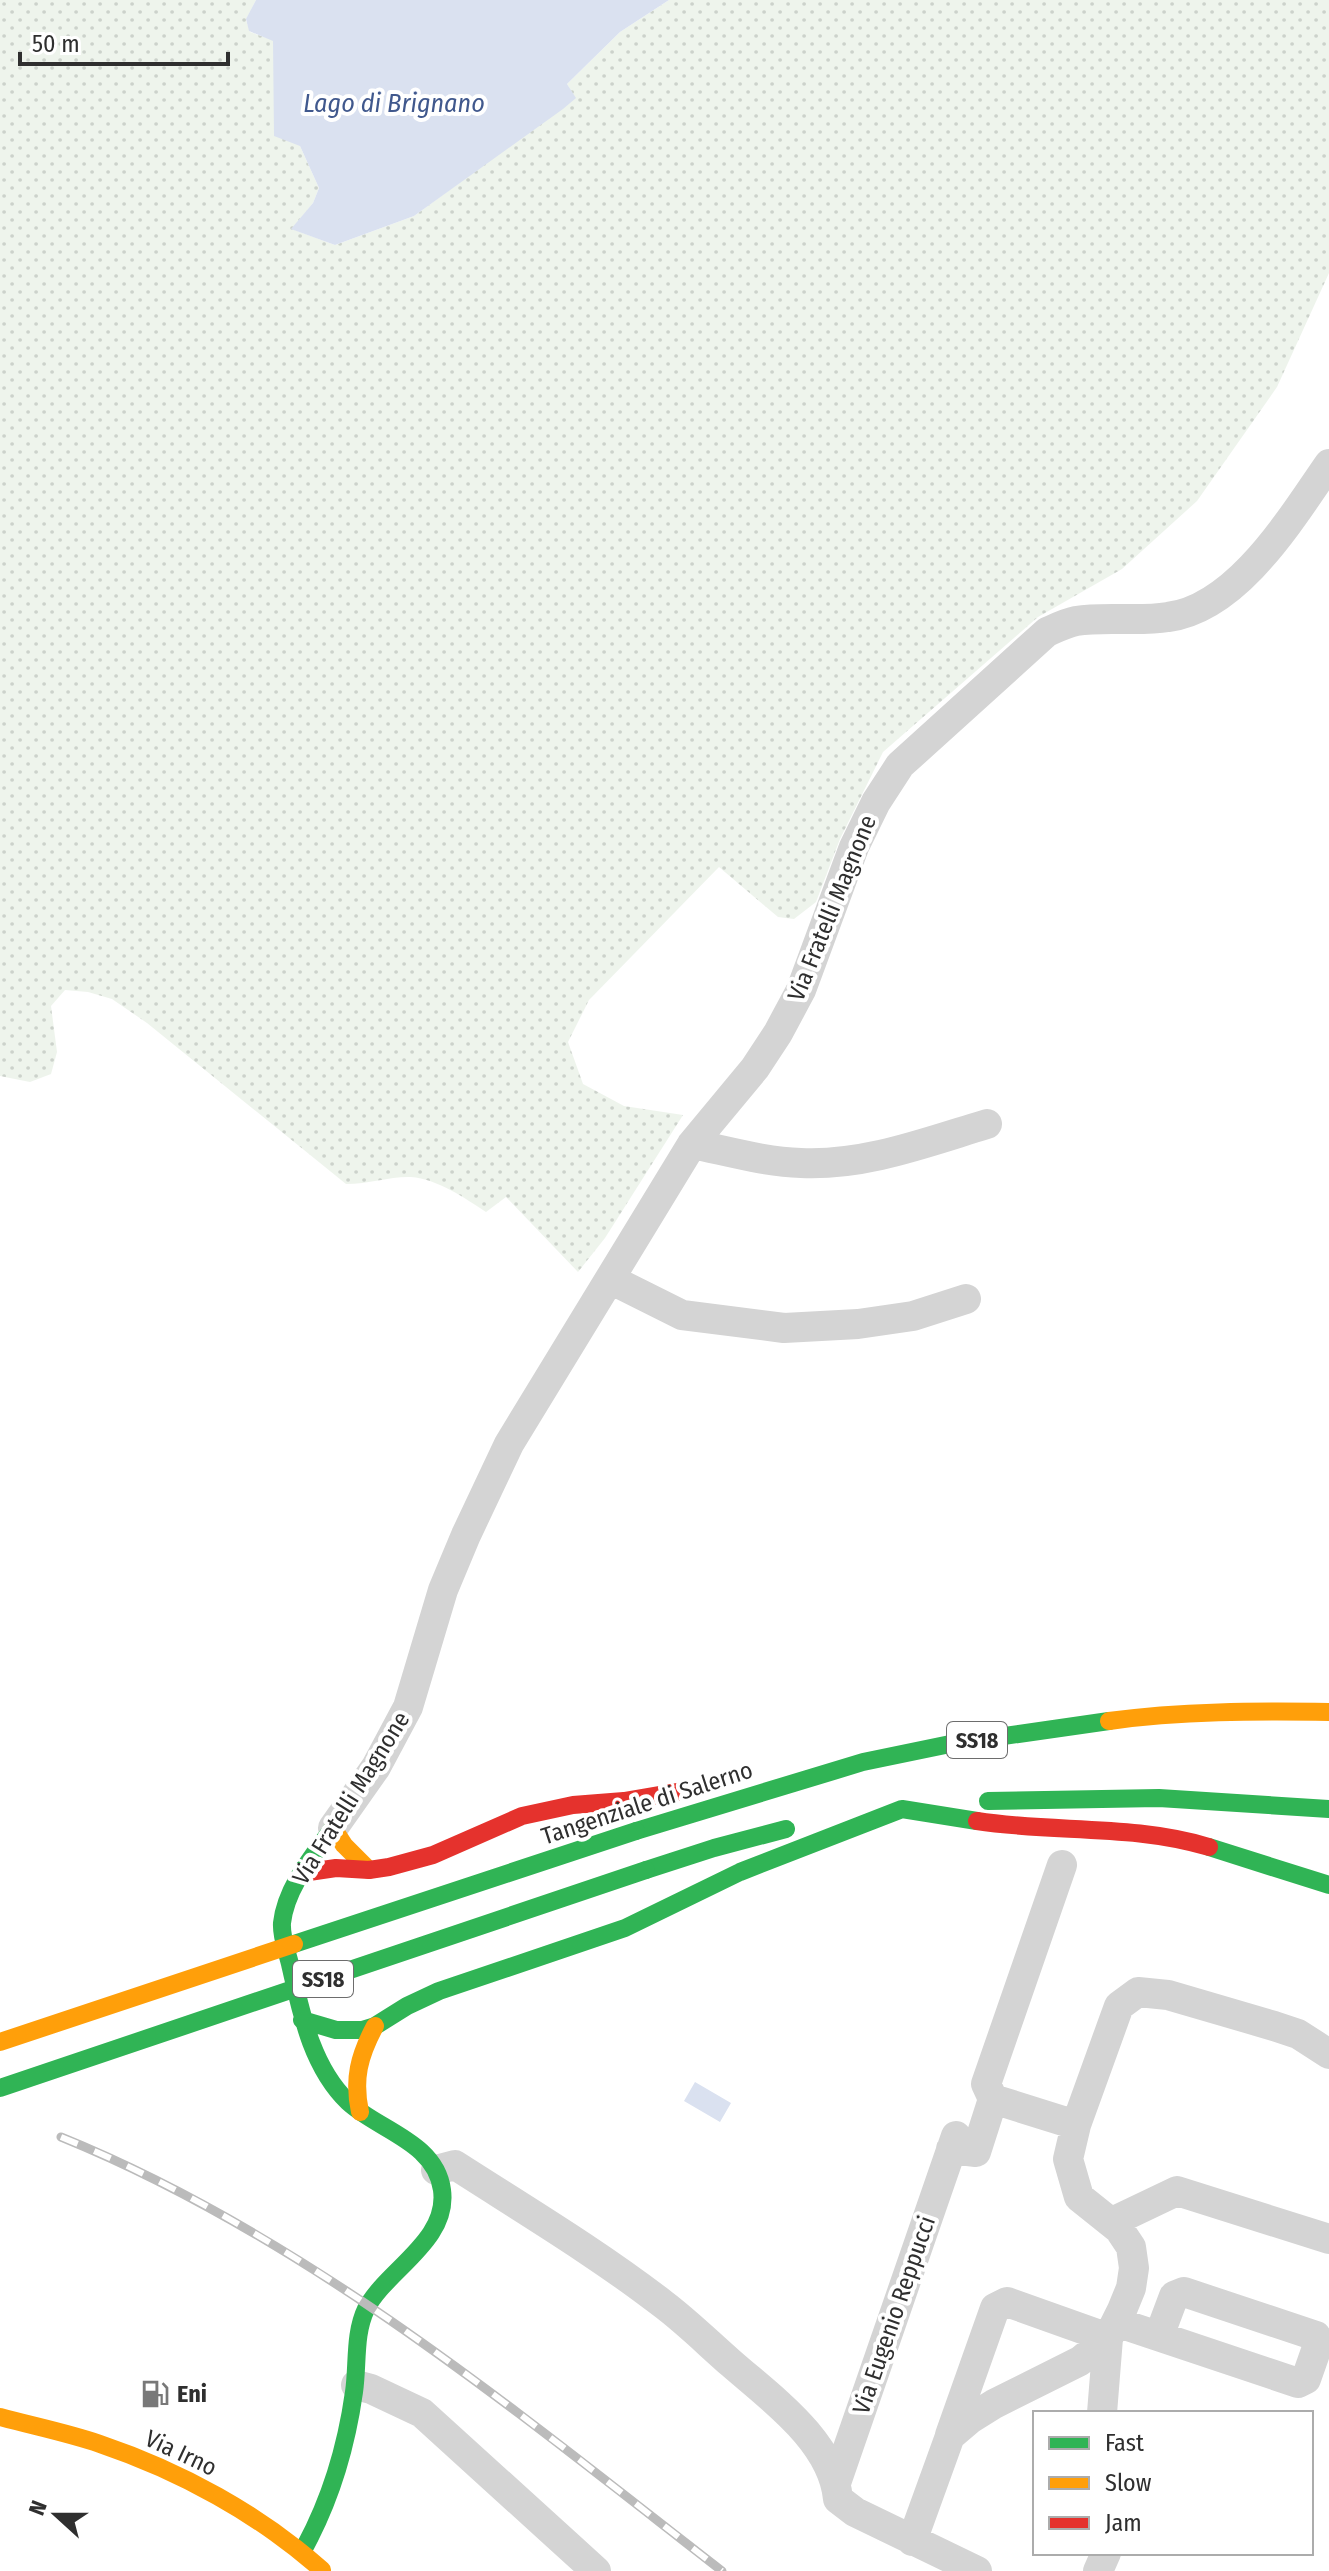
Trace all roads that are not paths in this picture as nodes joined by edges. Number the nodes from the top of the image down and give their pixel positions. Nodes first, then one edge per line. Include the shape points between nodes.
1 (1329, 464) edge
2 (987, 1124) dead end
3 (692, 1144) junction
4 (610, 1279) junction
5 (966, 1299) dead end
6 (1329, 1712) edge
7 (955, 1743) junction
8 (816, 1757) dead end
9 (712, 1784) dead end
10 (902, 1809) junction
11 (1329, 1809) edge
12 (333, 1828) junction
13 (1062, 1865) dead end
14 (369, 1870) junction
15 (302, 1873) junction
16 (1329, 1885) edge
17 (302, 2020) junction
18 (375, 2026) junction
19 (0, 2042) edge
20 (1329, 2054) edge
21 (0, 2088) edge
22 (993, 2099) junction
23 (360, 2112) junction
24 (1076, 2125) junction
25 (436, 2170) junction
26 (1112, 2222) junction
27 (1329, 2239) edge
28 (1112, 2330) junction
29 (1159, 2336) junction
30 (356, 2385) junction
31 (1102, 2411) edge
32 (0, 2417) edge
33 (950, 2436) junction
34 (837, 2480) junction
35 (912, 2541) junction
36 (302, 2552) junction
37 (323, 2571) edge
38 (596, 2571) edge
39 (977, 2571) edge

1 - 3 street, Via Fratelli Magnone via 1272,546 1220,594 1171,617 1075,621 1047,632 900,765 854,847 801,990 778,1033
2 - 3 street via 883,1155 837,1161 800,1163
3 - 4 street, Via Fratelli Magnone
4 - 5 street via 682,1315 784,1328 913,1316
4 - 12 street, Via Fratelli Magnone via 497,1468 443,1590 408,1707 376,1767
6 - 7 main road, Tangenziale di Salerno / SS18 via 1140,1717
7 - 8 main road via 860,1746
7 - 19 main road, Tangenziale di Salerno / SS18, bridge via 863,1762 636,1831
9 - 14 main road via 522,1816 433,1855
10 - 11 main road, SS18 via 1068,1797 1189,1797
10 - 16 main road via 1015,1827 1157,1835
10 - 18 main road via 740,1872 625,1928 439,1991
10 - 21 main road, SS18, bridge via 758,1835
12 - 14 main road
12 - 15 main road, Via Fratelli Magnone
13 - 22 street, Via Eugenio Reppucci via 989,2069 986,2084
14 - 15 main road
15 - 17 main road, Via Fratelli Magnone via 282,1925
17 - 18 main road via 336,2030
17 - 23 main road, Via Fratelli Magnone via 331,2083
18 - 23 main road via 361,2052 354,2085
20 - 24 street via 1274,2026 1168,1995 1138,1992 1119,2006
22 - 24 street
22 - 34 street, Via Eugenio Reppucci via 976,2152 953,2142
23 - 25 main road, Via Fratelli Magnone via 426,2155
24 - 26 street via 1068,2159 1079,2197
25 - 30 main road via 442,2189 436,2223 367,2307 357,2332
25 - 34 street via 455,2165 663,2304 774,2400 813,2441
26 - 27 street via 1177,2191
26 - 28 street via 1131,2247 1134,2268
28 - 29 street
28 - 31 street
28 - 33 street via 1080,2361 994,2404
28 - 33 street via 1007,2302 995,2308
29 - 29 street via 1298,2383 1306,2379 1319,2342 1316,2336 1184,2292 1174,2296
30 - 36 main road via 335,2479 320,2522
30 - 38 street via 422,2413
32 - 36 main road, Via Irno via 100,2444 162,2468 210,2491
33 - 35 street
34 - 35 street via 838,2499
35 - 39 street
36 - 37 main road, Via Irno

